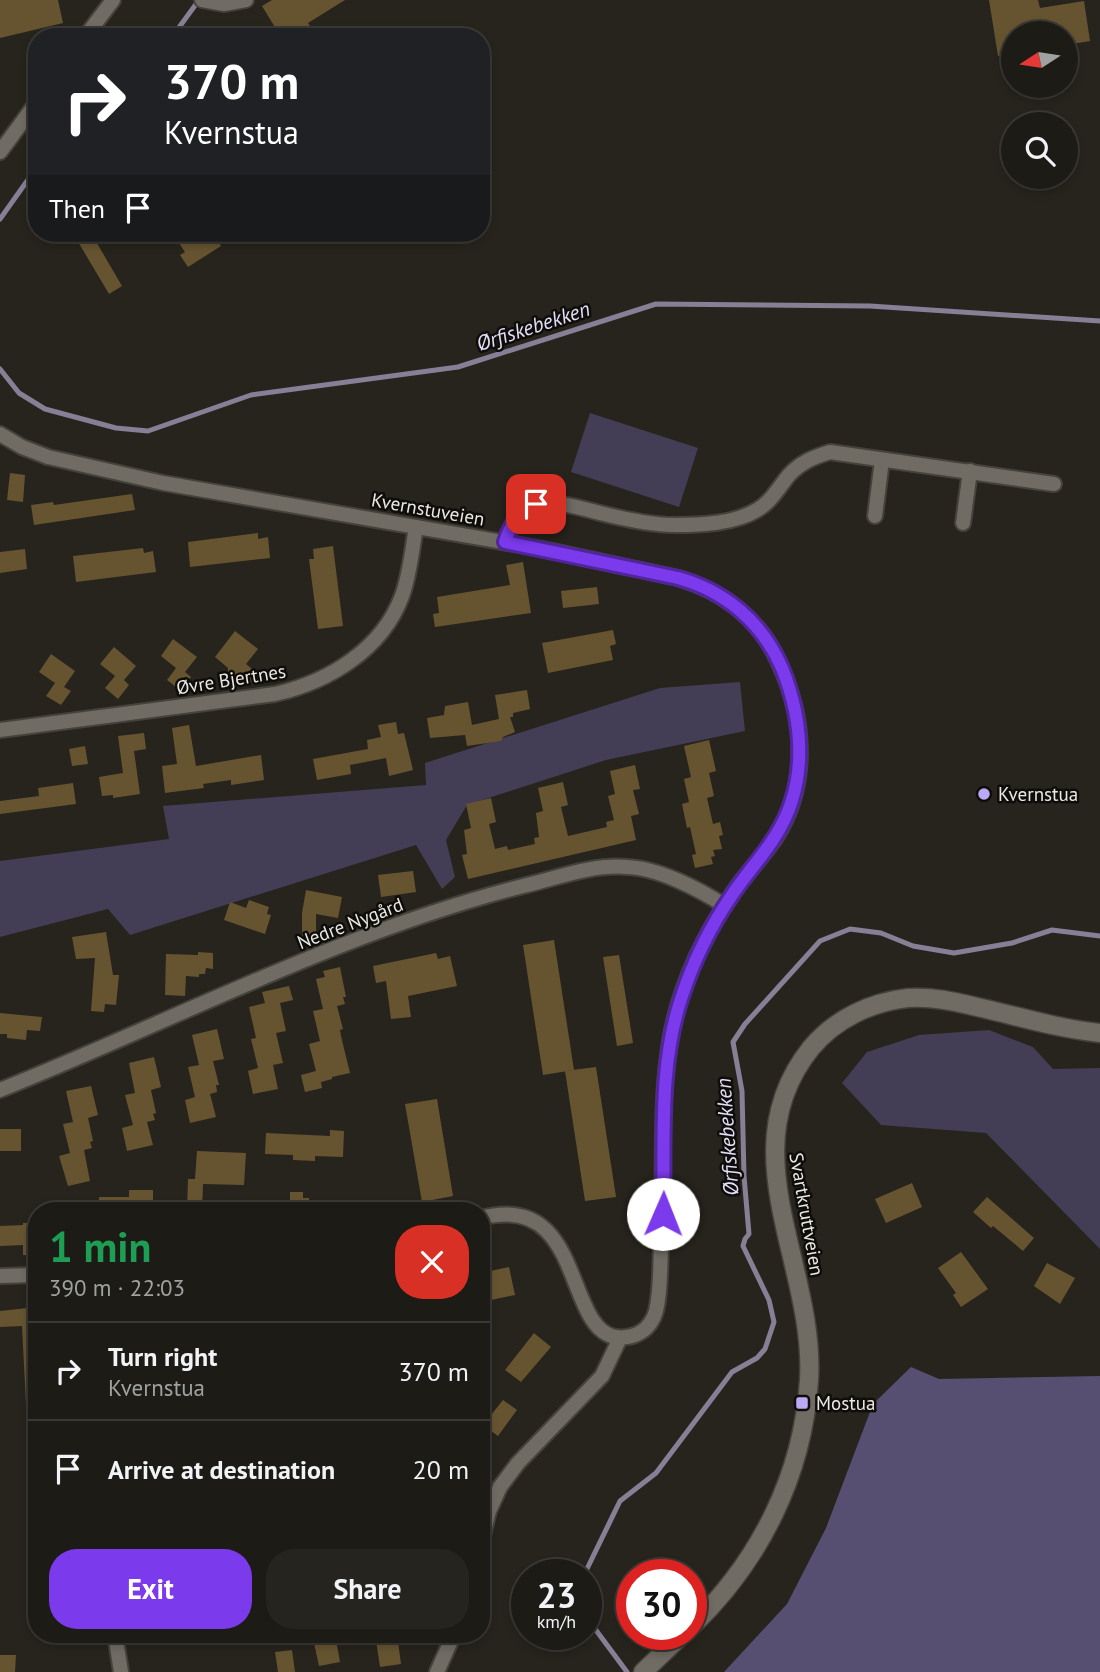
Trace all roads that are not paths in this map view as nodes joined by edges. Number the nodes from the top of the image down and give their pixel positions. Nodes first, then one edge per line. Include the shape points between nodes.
1 (113, 0) edge
2 (246, 0) edge
3 (208, 2) edge
4 (92, 28) edge
5 (28, 114) edge
6 (0, 152) edge
7 (0, 434) edge
8 (882, 460) junction
9 (970, 471) junction
10 (1054, 484) dead end
11 (874, 516) dead end
12 (963, 523) dead end
13 (416, 527) junction
14 (505, 542) junction
15 (0, 730) edge
16 (725, 906) junction
17 (1100, 1033) edge
18 (0, 1090) edge
19 (490, 1217) edge
20 (28, 1275) edge
21 (0, 1276) edge
22 (620, 1338) junction
23 (490, 1509) edge
24 (707, 1610) edge
25 (116, 1643) edge
26 (450, 1643) edge
27 (667, 1650) edge
28 (121, 1672) edge
29 (437, 1672) edge
30 (643, 1672) edge

1 - 4 street
2 - 3 street
5 - 6 street
7 - 13 street, Kvernstuveien via 34,452 68,462
8 - 9 street
8 - 11 street
8 - 14 street via 830,452 808,459 757,510 715,523 671,525 623,519 562,503 536,504 518,516
9 - 10 street
9 - 12 street
13 - 14 street, Kvernstuveien
13 - 15 street, Øvre Bjertnes via 407,579 394,613 363,651 328,676 275,694
14 - 16 street, Kvernstuveien via 695,583 733,604 766,638 787,681 795,712 799,773 782,825
16 - 18 street, Nedre Nygård via 684,884 625,866 594,869 469,900 298,963
16 - 22 street, Kvernstuveien via 697,956 671,1039 665,1081 656,1311 641,1332
17 - 24 street, Svartkruttveien via 943,999 904,999 867,1008 839,1022 794,1071 782,1097 774,1140 782,1212 808,1334 804,1421 789,1480 771,1523 740,1574
19 - 22 street via 511,1215 536,1223 552,1237 564,1254 593,1323
20 - 21 street
22 - 23 street via 602,1376 518,1463
25 - 28 street
26 - 29 street
27 - 30 street

